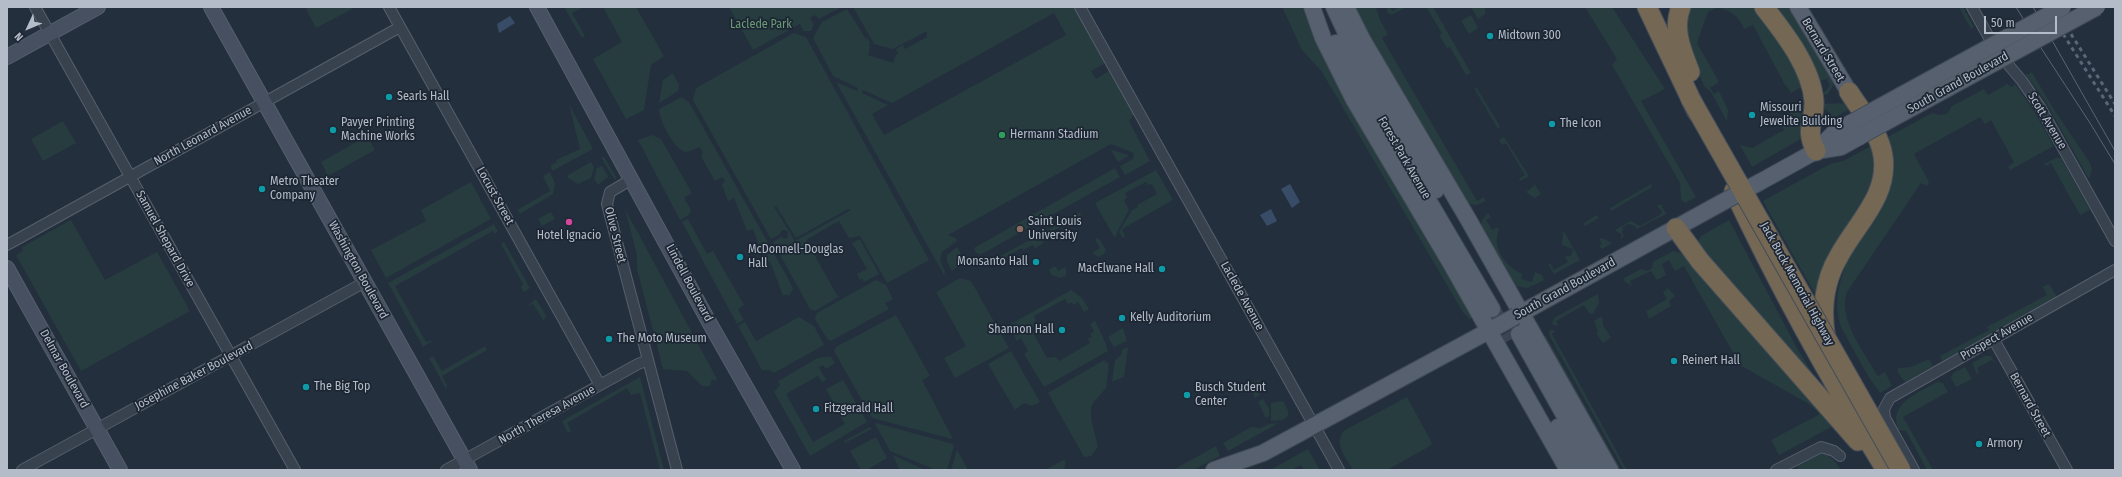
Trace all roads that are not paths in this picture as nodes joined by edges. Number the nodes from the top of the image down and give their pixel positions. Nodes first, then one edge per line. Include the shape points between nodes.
1 (35, 7) edge
2 (98, 7) edge
3 (211, 7) edge
4 (389, 7) edge
5 (537, 7) edge
6 (1080, 7) edge
7 (1312, 7) edge
8 (1316, 7) edge
9 (1334, 7) edge
10 (1346, 7) edge
11 (1632, 7) edge
12 (1647, 7) edge
13 (1680, 7) edge
14 (1764, 7) edge
15 (1798, 7) edge
16 (1972, 7) edge
17 (2063, 7) edge
18 (2097, 7) edge
19 (400, 27) junction
20 (50, 34) junction
21 (7, 57) edge
22 (1849, 92) joint
23 (265, 102) junction
24 (1880, 116) junction
25 (1700, 118) junction
26 (1816, 151) junction
27 (130, 176) junction
28 (632, 179) junction
29 (1676, 228) junction
30 (2115, 241) edge
31 (7, 245) edge
32 (7, 268) edge
33 (2115, 270) edge
34 (365, 282) junction
35 (1519, 315) junction
36 (1492, 329) junction
37 (1994, 340) junction
38 (231, 356) junction
39 (648, 360) junction
40 (1835, 385) junction
41 (600, 386) junction
42 (1314, 426) junction
43 (97, 428) junction
44 (1263, 453) junction
45 (1840, 456) dead end
46 (467, 465) edge
47 (22, 470) edge
48 (120, 470) edge
49 (295, 470) edge
50 (446, 470) edge
51 (677, 470) edge
52 (793, 470) edge
53 (1214, 470) edge
54 (1240, 470) edge
55 (1339, 470) edge
56 (1568, 470) edge
57 (1582, 470) edge
58 (1596, 470) edge
59 (1610, 470) edge
60 (1776, 470) edge
61 (1882, 470) edge
62 (1886, 470) edge
63 (1901, 470) edge
64 (1914, 470) edge
65 (2067, 470) edge

1 - 20 street, Samuel Shepard Drive
2 - 20 main road
3 - 23 main road, Washington Boulevard
4 - 19 street, Locust Street
5 - 28 main road
6 - 42 street, Laclede Avenue
7 - 36 main road via 1323,38 1354,100
8 - 9 main road, Forest Park Avenue via 1497,306 1353,48
10 - 35 main road
11 - 63 highway, Jack Buck Memorial Highway, bridge via 1673,69 1729,163
12 - 25 highway, Jack Buck Memorial Highway
13 - 25 highway via 1678,36 1690,72
14 - 26 highway via 1788,41 1810,83 1814,101 1810,134
15 - 22 main road, Bernard Street
16 - 30 street, Scott Avenue via 1996,50 2040,107
17 - 24 main road, South Grand Boulevard, bridge via 1940,74
18 - 24 main road, South Grand Boulevard, bridge via 1948,88
19 - 23 street, North Leonard Avenue
19 - 41 street, Locust Street
20 - 21 main road
20 - 27 street, Samuel Shepard Drive
22 - 40 highway via 1880,146 1884,168 1875,202 1838,256 1827,287 1823,316
23 - 27 street, North Leonard Avenue
23 - 34 main road, Washington Boulevard
24 - 26 main road, South Grand Boulevard, bridge via 1851,123 1831,136
24 - 26 main road, South Grand Boulevard, bridge via 1859,137 1841,147
25 - 40 highway, Jack Buck Memorial Highway via 1770,269
26 - 29 main road, South Grand Boulevard, bridge
27 - 31 street, North Leonard Avenue
27 - 38 street, Samuel Shepard Drive
28 - 39 street, Olive Street via 612,190 606,200
28 - 52 main road, Lindell Boulevard
29 - 35 main road, South Grand Boulevard
29 - 61 highway via 1690,249
32 - 43 main road, Delmar Boulevard
33 - 37 street, Prospect Avenue
34 - 38 street, Josephine Baker Boulevard
34 - 46 main road, Washington Boulevard
35 - 36 main road, South Grand Boulevard, bridge
35 - 59 main road
36 - 42 main road, South Grand Boulevard
36 - 56 main road
37 - 64 street, Prospect Avenue via 1894,395 1886,403 1884,409 1889,427
37 - 65 street, Bernard Street
38 - 43 street, Josephine Baker Boulevard
38 - 49 street, Samuel Shepard Drive
39 - 41 street, North Theresa Avenue via 640,362
39 - 51 street, Olive Street
40 - 62 highway, Jack Buck Memorial Highway
41 - 46 street, North Theresa Avenue
42 - 44 main road, South Grand Boulevard
42 - 55 street, Laclede Avenue
43 - 47 street, Josephine Baker Boulevard
43 - 48 main road, Delmar Boulevard
44 - 53 main road
44 - 54 main road
45 - 60 street via 1821,447
46 - 50 street, North Theresa Avenue
57 - 58 main road via 1514,337

